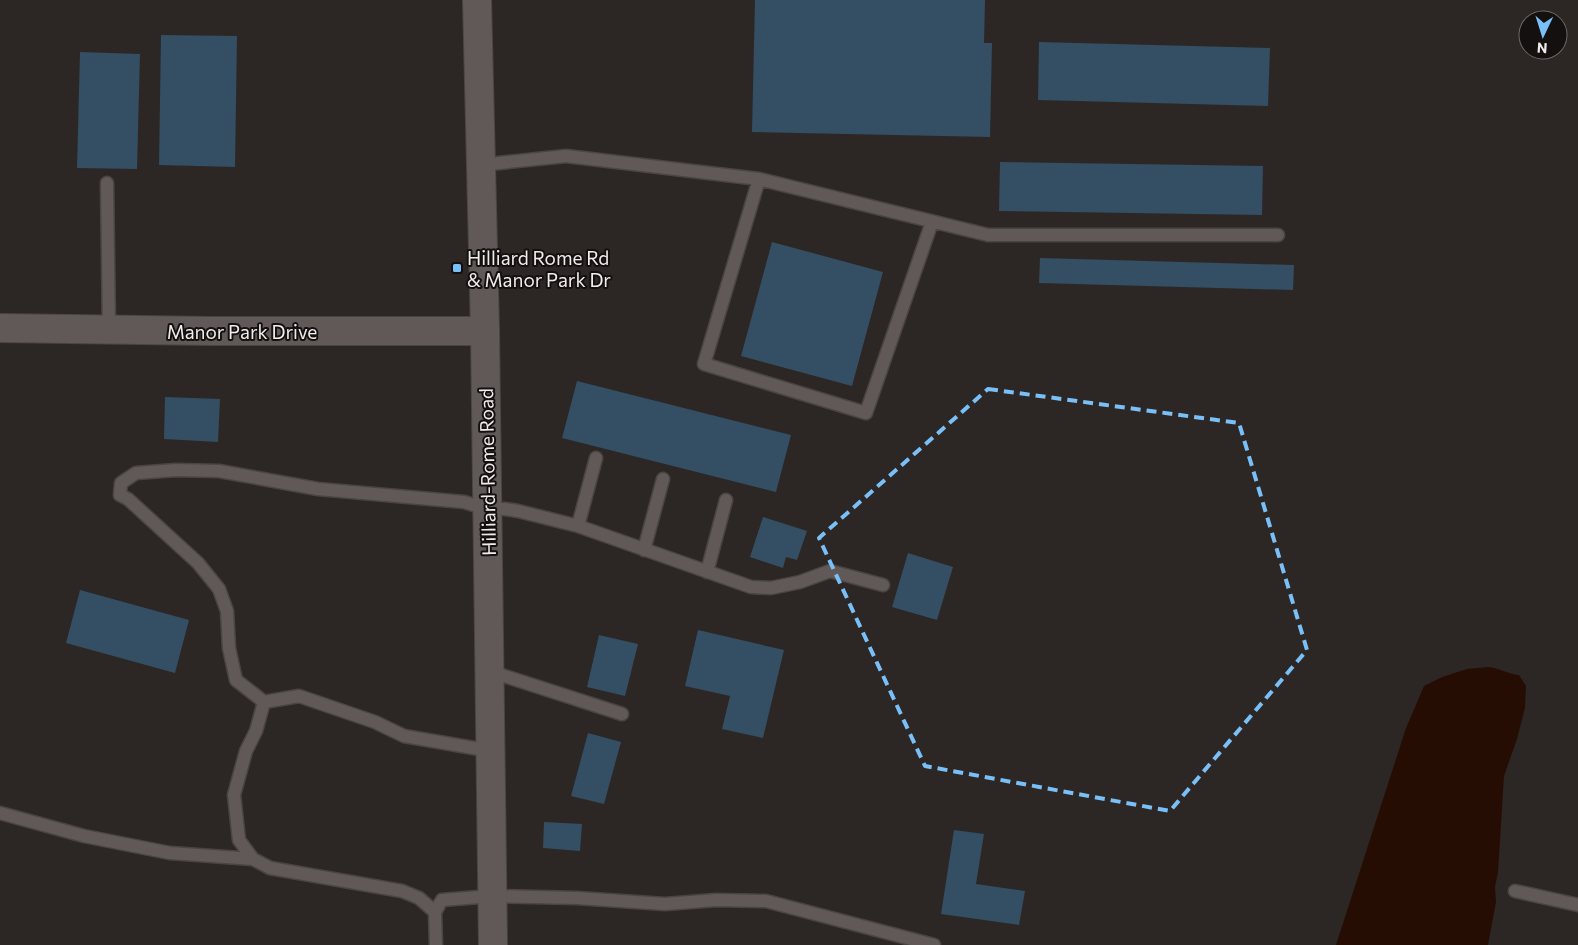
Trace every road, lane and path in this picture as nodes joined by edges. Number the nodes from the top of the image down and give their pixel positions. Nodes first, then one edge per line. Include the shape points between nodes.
1 (477, 0) edge
2 (480, 164) junction
3 (758, 179) junction
4 (107, 183) dead end
5 (932, 222) junction
6 (1278, 235) dead end
7 (0, 328) edge
8 (109, 330) junction
9 (485, 331) junction
10 (596, 458) dead end
11 (663, 479) dead end
12 (726, 500) dead end
13 (487, 509) junction
14 (578, 526) junction
15 (644, 550) junction
16 (707, 572) junction
17 (883, 585) dead end
18 (489, 671) junction
19 (264, 702) junction
20 (622, 714) dead end
21 (490, 752) junction
22 (0, 813) edge
23 (253, 859) junction
24 (1515, 891) dead end
25 (492, 896) junction
26 (1578, 905) edge
27 (435, 912) junction
28 (436, 945) edge
29 (492, 945) edge
30 (934, 945) edge

1 - 2 main road, Hilliard-Rome Road
2 - 3 lane via 566,156
2 - 9 main road, Hilliard-Rome Road
3 - 5 lane
3 - 5 lane via 704,364 866,412
4 - 8 lane
5 - 6 lane via 988,235
7 - 8 main road, Manor Park Drive
8 - 9 main road, Manor Park Drive
9 - 13 main road, Hilliard-Rome Road
10 - 14 lane
11 - 15 lane
12 - 16 lane
13 - 14 lane via 518,511
13 - 18 main road, Hilliard-Rome Road
13 - 19 lane via 464,502 318,489 219,471 176,470 136,474 121,483 120,494 198,564 219,589 227,611 229,648 236,680
14 - 15 lane
15 - 16 lane
16 - 17 lane via 751,587 771,588 830,571
18 - 20 lane
18 - 21 main road, Hilliard-Rome Road
19 - 21 lane via 299,696 375,722 404,736
19 - 23 lane via 234,795 239,840
21 - 25 main road, Hilliard-Rome Road
22 - 23 lane via 84,836 170,853
23 - 27 lane via 270,868 402,891 419,898
24 - 26 lane
25 - 27 lane via 442,900
25 - 29 main road, Hilliard-Rome Road
25 - 30 lane via 665,904 766,901
27 - 28 lane

